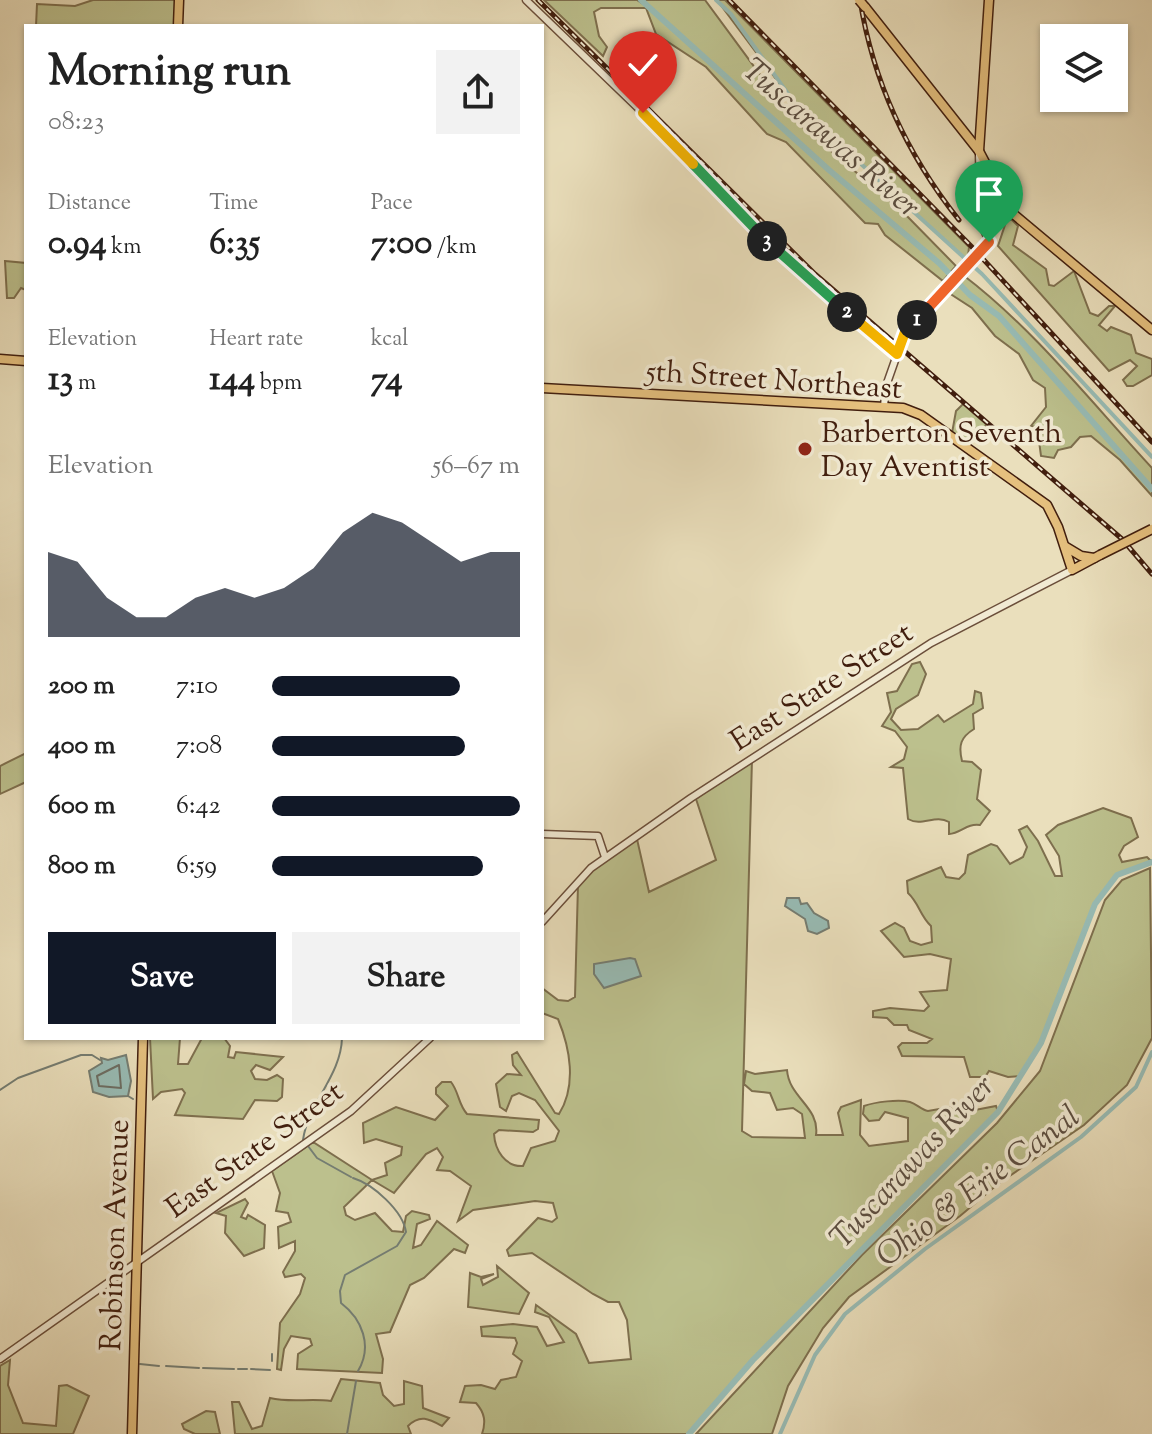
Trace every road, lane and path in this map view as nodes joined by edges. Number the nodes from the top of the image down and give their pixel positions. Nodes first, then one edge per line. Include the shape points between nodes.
1 (179, 0) edge
2 (526, 0) edge
3 (989, 0) edge
4 (862, 4) edge
5 (178, 24) edge
6 (979, 151) junction
7 (1152, 330) edge
8 (897, 354) junction
9 (0, 359) edge
10 (24, 361) edge
11 (544, 388) edge
12 (884, 406) junction
13 (1152, 529) edge
14 (1065, 546) junction
15 (1097, 557) junction
16 (1072, 570) junction
17 (544, 834) edge
18 (605, 857) junction
19 (544, 920) edge
20 (143, 1040) edge
21 (428, 1040) edge
22 (137, 1262) junction
23 (0, 1359) edge
24 (132, 1434) edge

1 - 5 main road
2 - 8 street via 766,240
3 - 6 main road
4 - 6 main road
6 - 7 main road via 1011,212
6 - 8 street via 981,222 989,242 905,332
8 - 12 street
9 - 10 main road
11 - 12 main road, 5th Street Northeast
12 - 14 main road, 5th Street Northeast via 921,415 1039,498 1055,518
13 - 15 main road, East State Street, bridge
14 - 15 main road via 1081,556
14 - 16 main road, 5th Street Northeast
15 - 16 main road, East State Street
16 - 18 street, East State Street via 931,643
17 - 18 street via 598,836
18 - 19 street, East State Street
20 - 22 main road, Robinson Avenue
21 - 22 street, East State Street via 351,1111
22 - 23 street, East State Street
22 - 24 main road, Robinson Avenue

